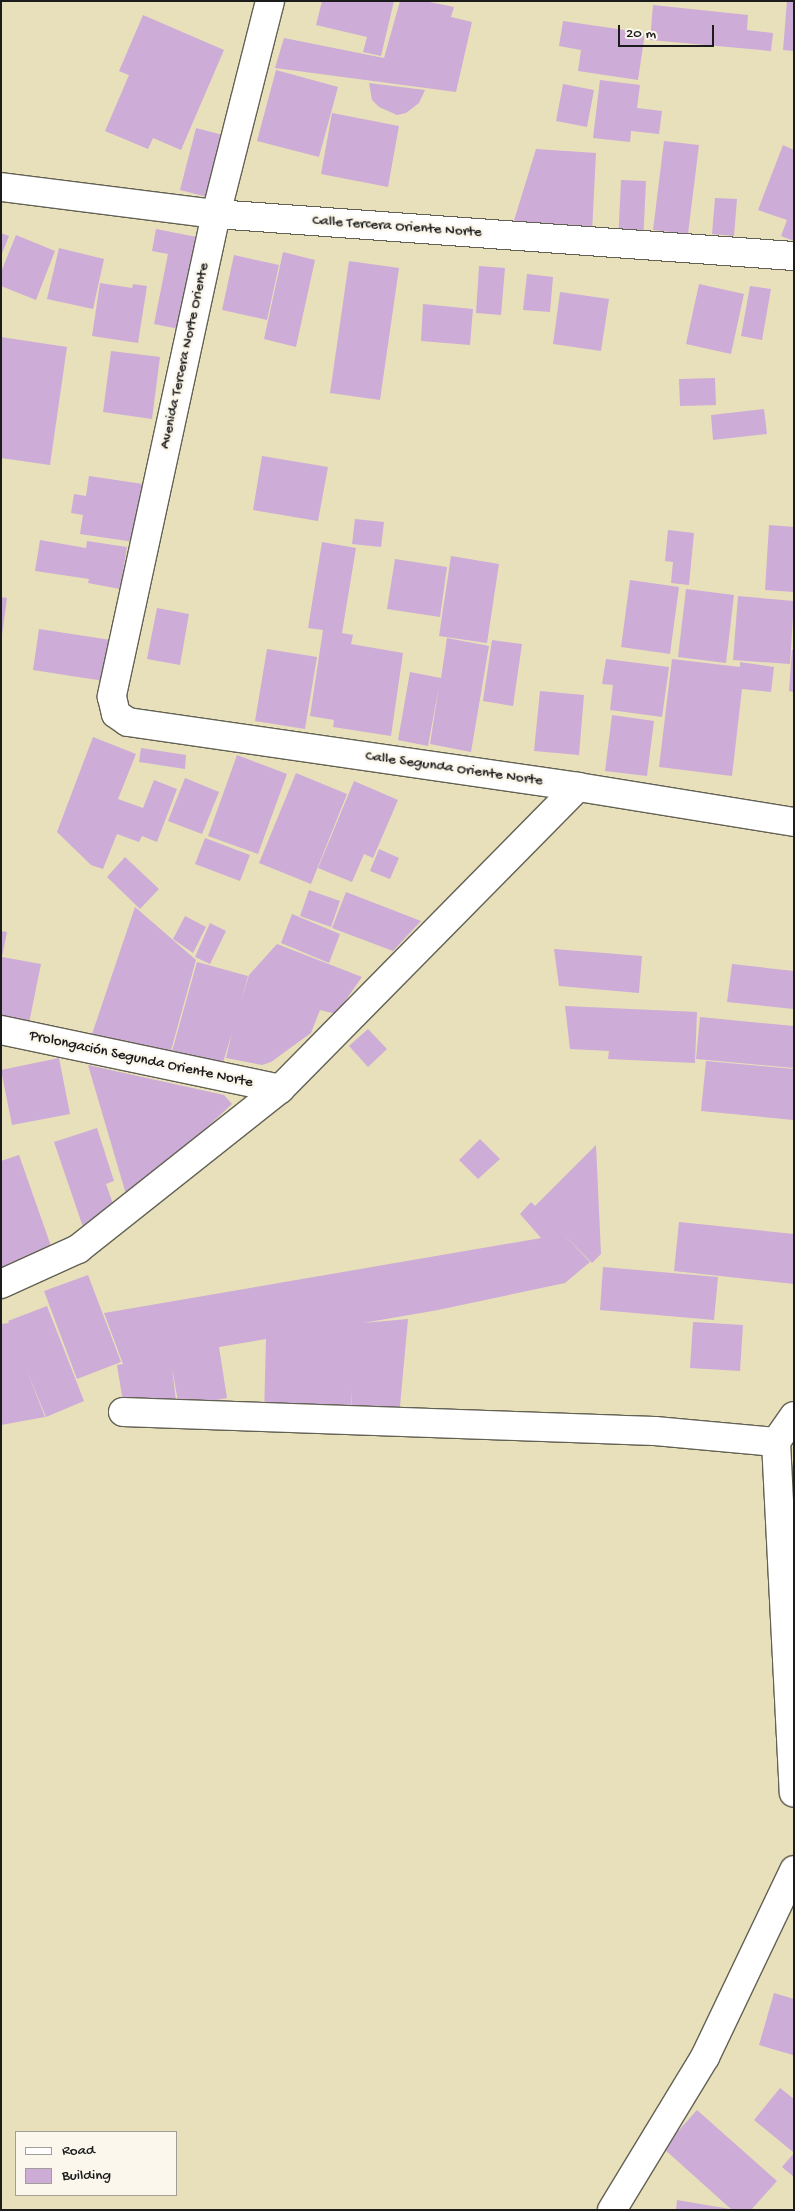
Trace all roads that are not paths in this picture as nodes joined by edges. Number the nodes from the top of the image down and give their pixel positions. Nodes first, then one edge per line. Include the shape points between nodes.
1 (270, 1) edge
2 (1, 188) edge
3 (216, 214) junction
4 (794, 256) edge
5 (116, 714) joint
6 (578, 787) junction
7 (794, 822) edge
8 (1, 1030) edge
9 (280, 1089) junction
10 (1, 1284) edge
11 (123, 1412) dead end
12 (794, 1416) edge
13 (776, 1442) junction
14 (794, 1793) edge
15 (794, 1870) edge
16 (612, 2210) edge

1 - 3 street, Avenida Tercera Norte Oriente
2 - 3 street, Calle Tercera Oriente Norte
3 - 4 street, Calle Tercera Oriente Norte
3 - 5 street, Avenida Tercera Norte Oriente via 112,698
5 - 6 street, Calle Segunda Oriente Norte via 128,722
6 - 7 street, Calle Segunda Oriente Norte
6 - 9 street
8 - 9 street, Prolongación Segunda Oriente Norte
9 - 10 street via 78,1249
11 - 13 street via 655,1431
12 - 13 street
13 - 14 street
15 - 16 street via 706,2057

